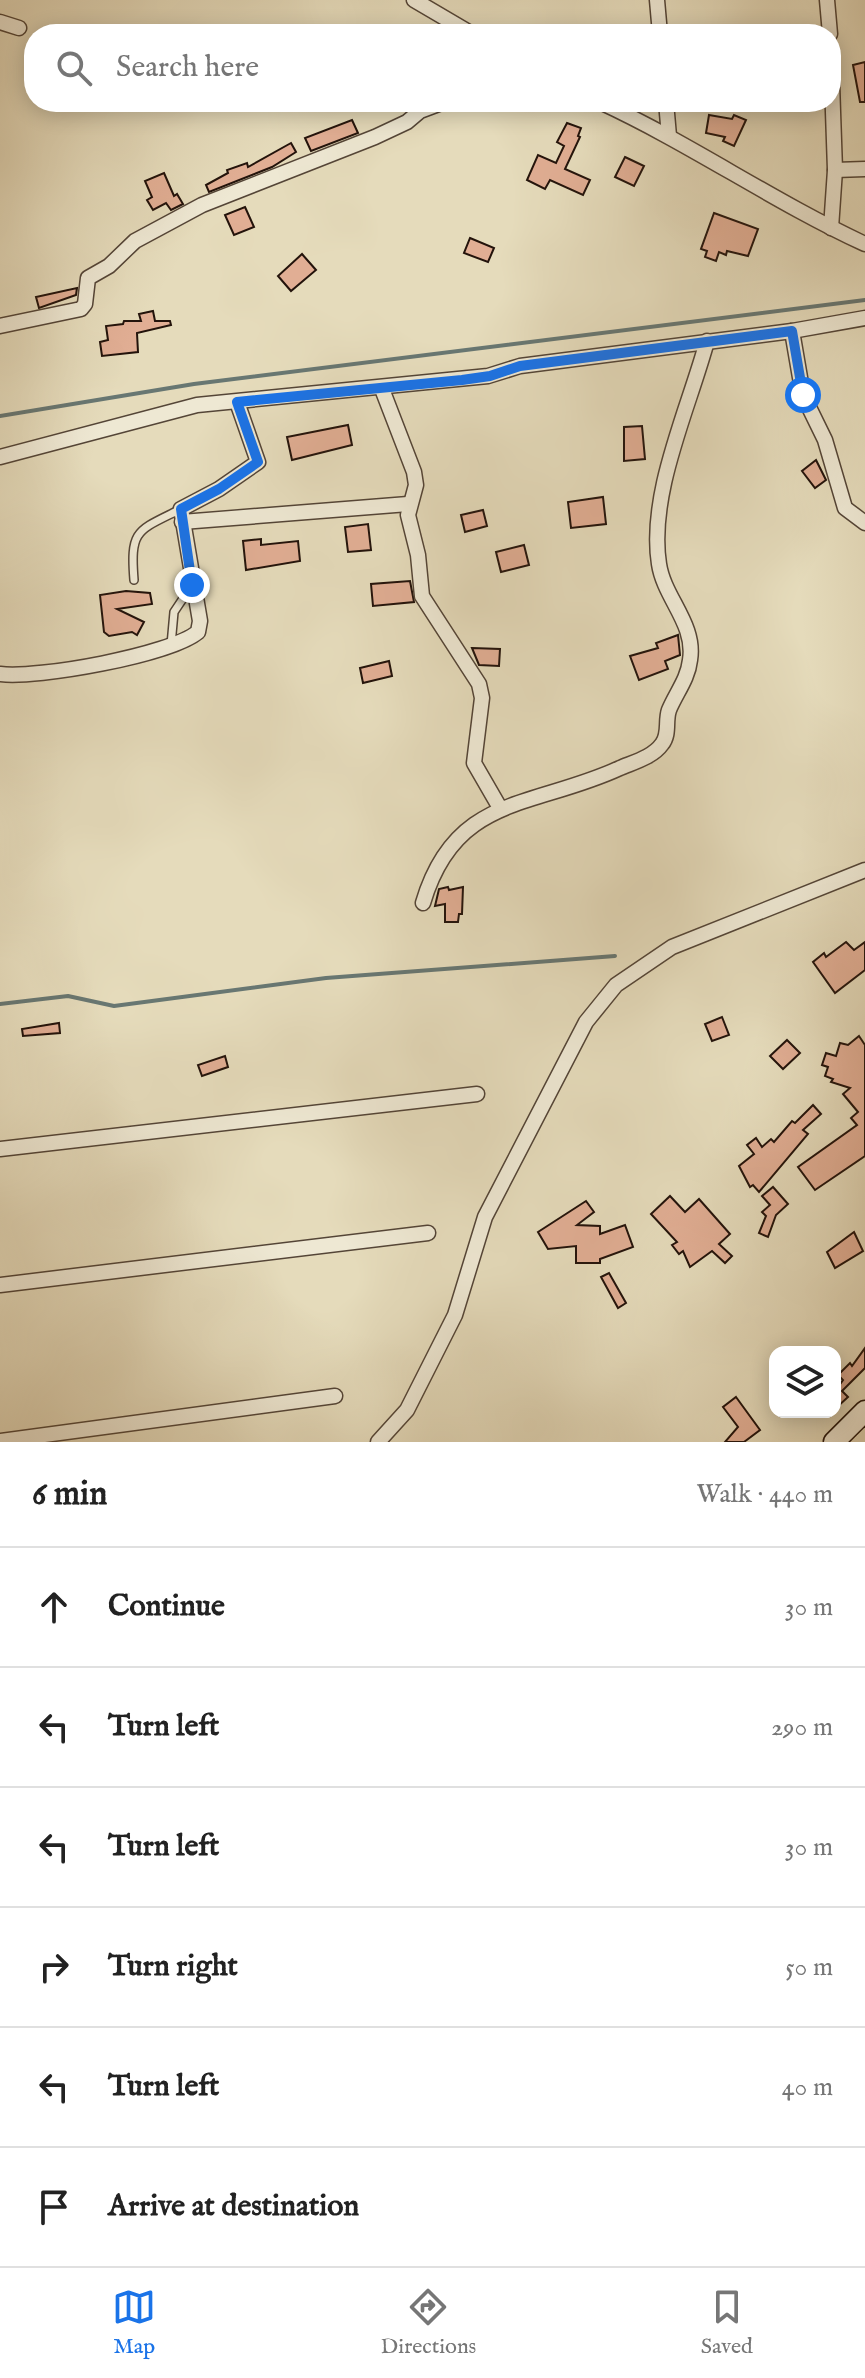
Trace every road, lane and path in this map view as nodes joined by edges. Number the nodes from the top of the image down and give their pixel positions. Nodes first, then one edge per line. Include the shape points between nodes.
1 (414, 0) edge
2 (657, 0) edge
3 (827, 0) edge
4 (0, 22) edge
5 (455, 24) edge
6 (659, 24) edge
7 (829, 24) edge
8 (19, 28) dead end
9 (419, 112) edge
10 (620, 112) edge
11 (667, 112) edge
12 (833, 112) edge
13 (669, 136) junction
14 (865, 169) edge
15 (835, 170) junction
16 (831, 228) junction
17 (865, 244) edge
18 (865, 318) edge
19 (0, 326) edge
20 (792, 331) junction
21 (707, 341) junction
22 (382, 389) junction
23 (237, 402) junction
24 (0, 457) edge
25 (408, 504) junction
26 (181, 515) junction
27 (865, 523) edge
28 (134, 580) dead end
29 (192, 585) junction
30 (171, 645) junction
31 (0, 674) edge
32 (500, 808) junction
33 (865, 870) edge
34 (423, 903) dead end
35 (477, 1094) dead end
36 (0, 1149) edge
37 (428, 1233) dead end
38 (0, 1285) edge
39 (335, 1396) dead end
40 (865, 1411) edge
41 (0, 1441) edge
42 (378, 1442) edge
43 (834, 1442) edge

1 - 5 street
2 - 6 street
3 - 7 street
4 - 8 street
9 - 19 street via 375,137 202,205 135,241 88,278 81,309
10 - 13 street
11 - 13 street
12 - 15 street
13 - 16 street
14 - 15 street
15 - 16 street
16 - 17 street
18 - 20 street
20 - 21 street
20 - 27 street via 803,395 825,440 845,508
21 - 22 street
21 - 32 street via 669,456 658,532 665,584 691,635 690,660 670,708 663,744 600,778
22 - 23 street
22 - 25 street via 414,472 416,485
23 - 24 street via 171,410
23 - 26 street via 258,462
25 - 26 street
25 - 32 street via 422,596 479,684 474,763
26 - 28 lane via 138,530
26 - 29 street
29 - 30 lane via 174,612
29 - 30 street via 198,632
30 - 31 street via 35,675
32 - 34 street via 450,845 430,878
33 - 42 street via 672,947 616,985 586,1022 485,1217 455,1315 407,1410
35 - 36 street
37 - 38 street
39 - 41 street
40 - 43 main road

